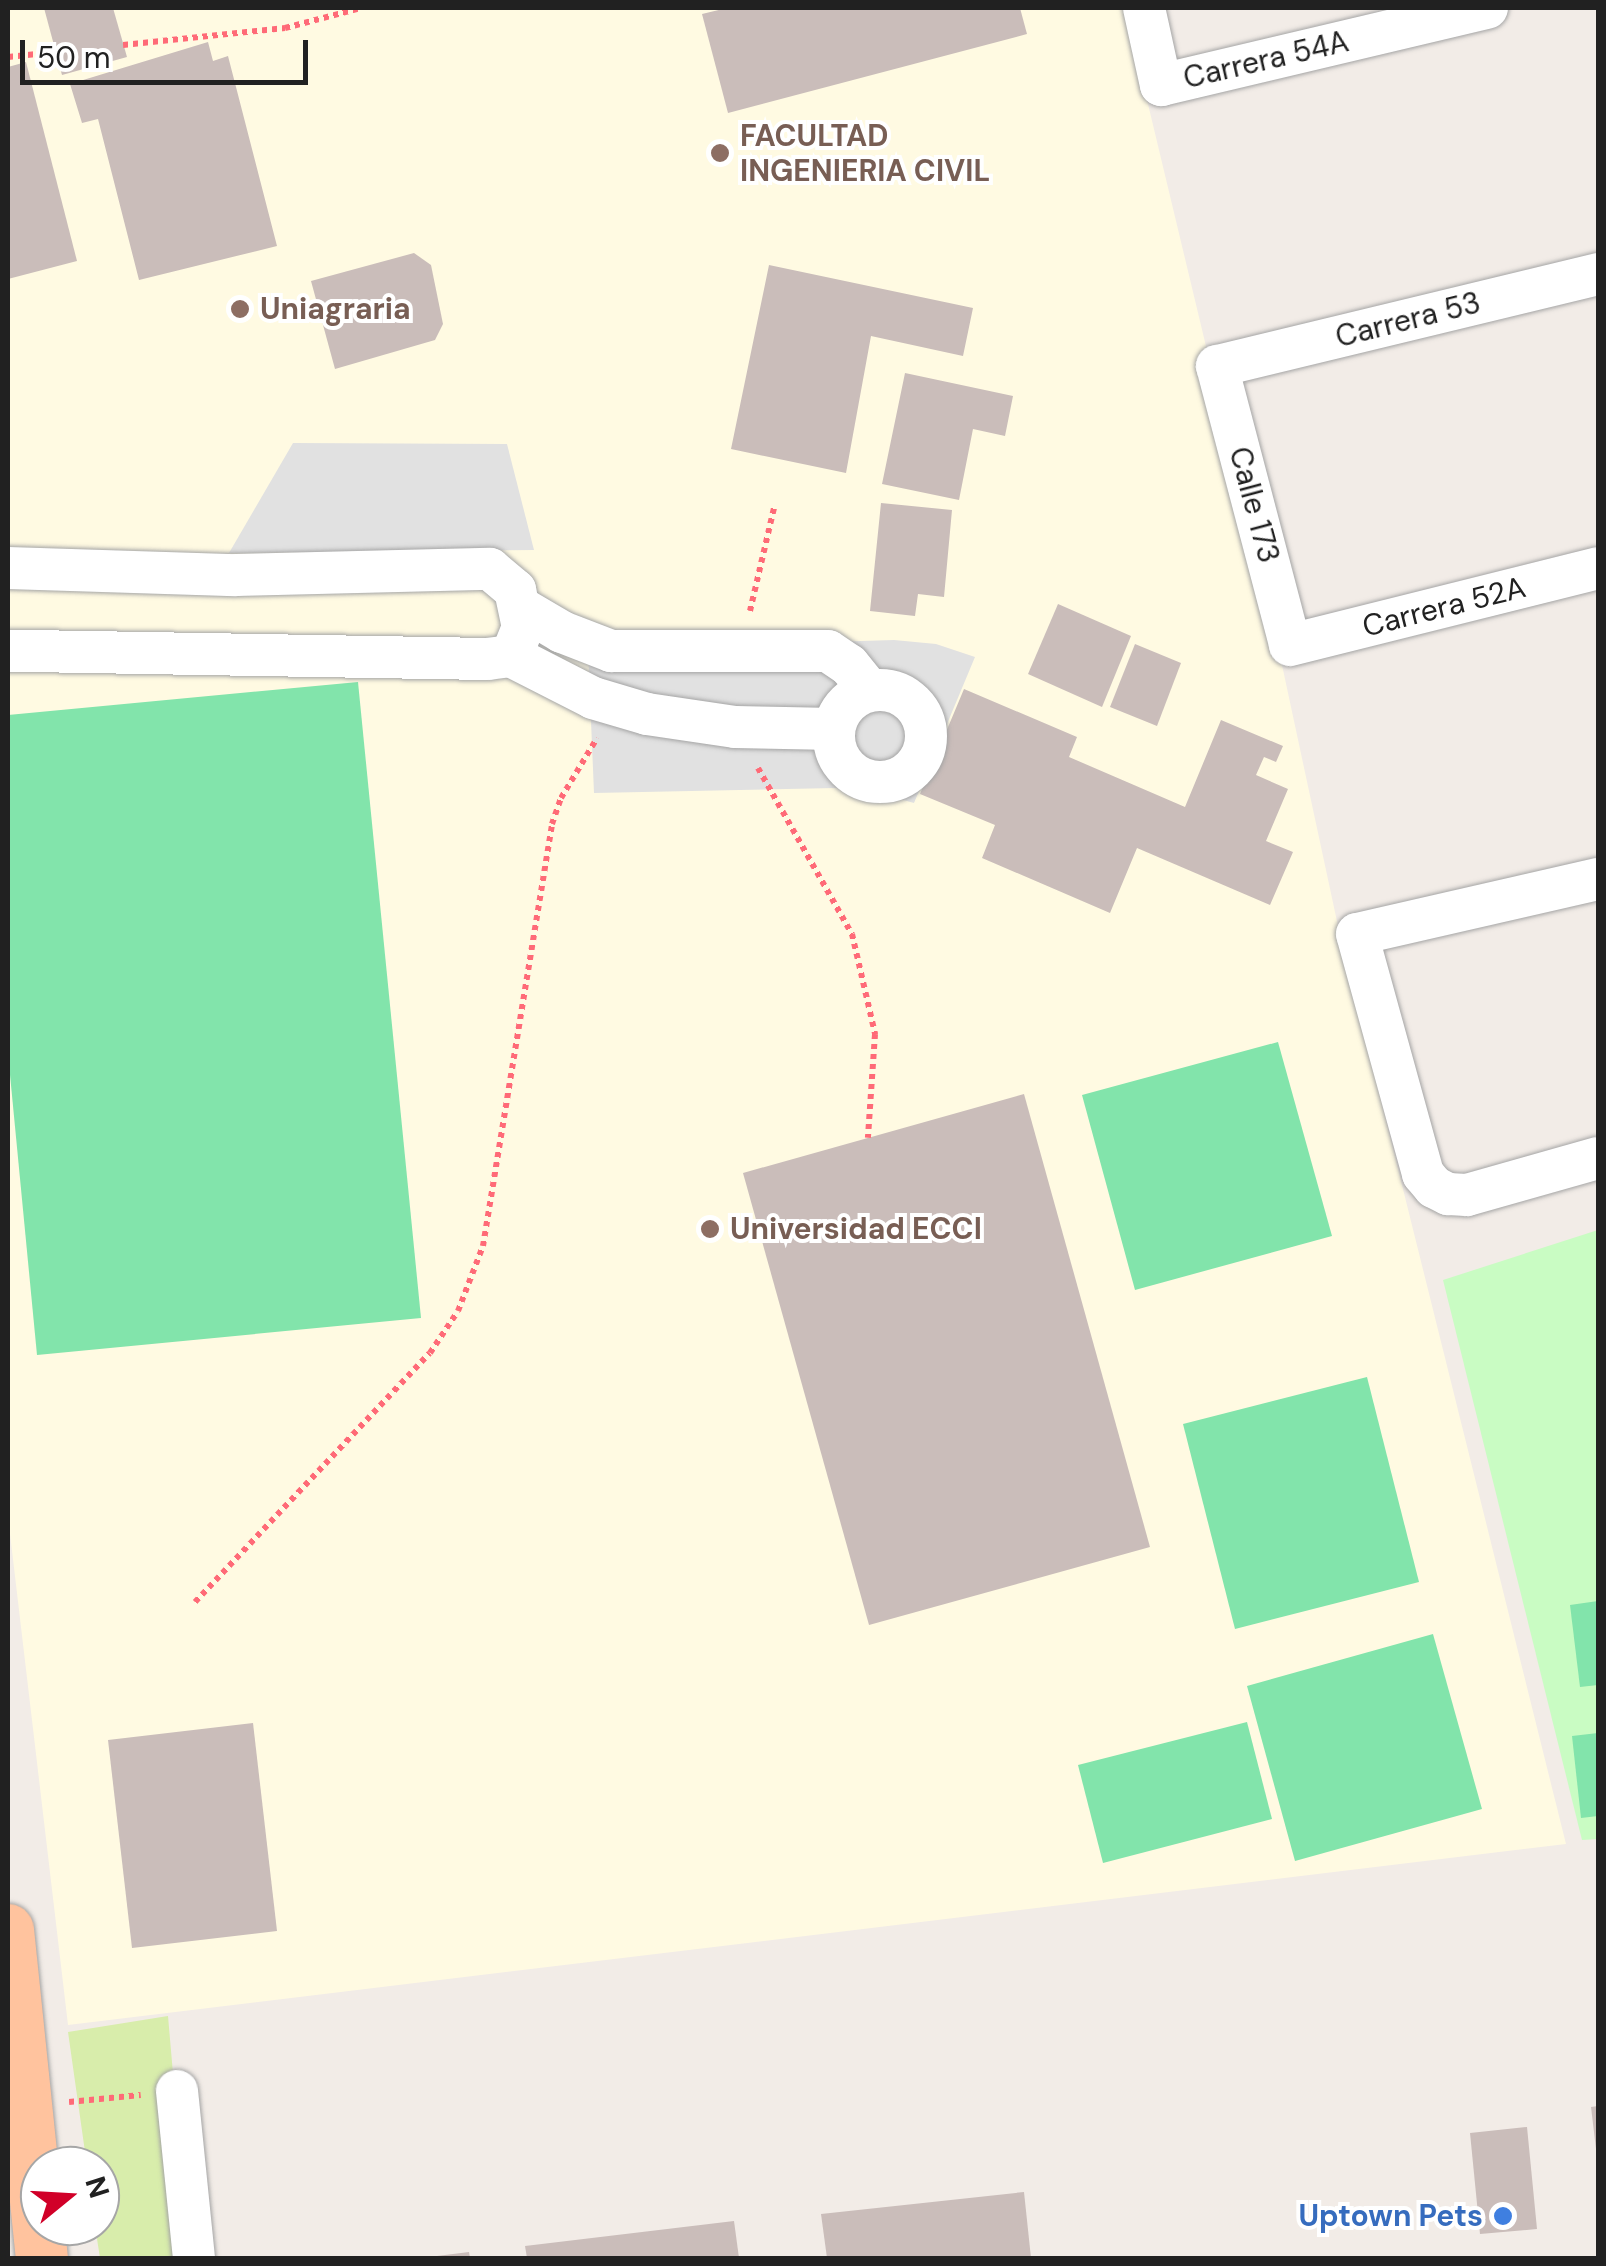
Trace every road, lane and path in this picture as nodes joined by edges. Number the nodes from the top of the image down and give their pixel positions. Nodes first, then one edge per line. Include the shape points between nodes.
1 (361, 8) edge
2 (1144, 8) edge
3 (1488, 8) edge
4 (124, 45) dead end
5 (56, 52) dead end
6 (8, 57) edge
7 (1598, 274) edge
8 (1217, 366) joint
9 (774, 508) dead end
10 (8, 568) edge
11 (1598, 568) edge
12 (522, 608) junction
13 (1290, 645) joint
14 (8, 651) edge
15 (741, 651) junction
16 (510, 656) junction
17 (869, 690) junction
18 (616, 707) junction
19 (735, 728) junction
20 (834, 729) junction
21 (1598, 879) edge
22 (868, 1138) dead end
23 (1598, 1158) edge
24 (195, 1602) dead end
25 (8, 1930) edge
26 (177, 2092) joint
27 (69, 2102) dead end
28 (42, 2258) edge
29 (194, 2258) edge

1 - 4 path via 284,28
2 - 3 street, Carrera 54A via 1162,85
5 - 6 path
7 - 8 street, Carrera 53
8 - 13 street, Calle 173
9 - 15 path
10 - 12 street via 222,575 490,569 515,590
11 - 13 street, Carrera 52A
12 - 15 street via 611,651
12 - 16 street via 523,626
14 - 16 street
15 - 17 street via 828,651
16 - 18 street
17 - 20 street via 852,698
17 - 20 street via 904,695 918,708 926,724 921,760 892,782 856,776 835,747
18 - 19 street
18 - 24 path via 574,773 552,824 483,1246 458,1312 430,1353
19 - 20 street
19 - 22 path via 852,934 875,1034
21 - 23 street via 1357,934 1424,1174 1434,1187 1467,1195
25 - 28 main road
26 - 27 path
26 - 29 street

